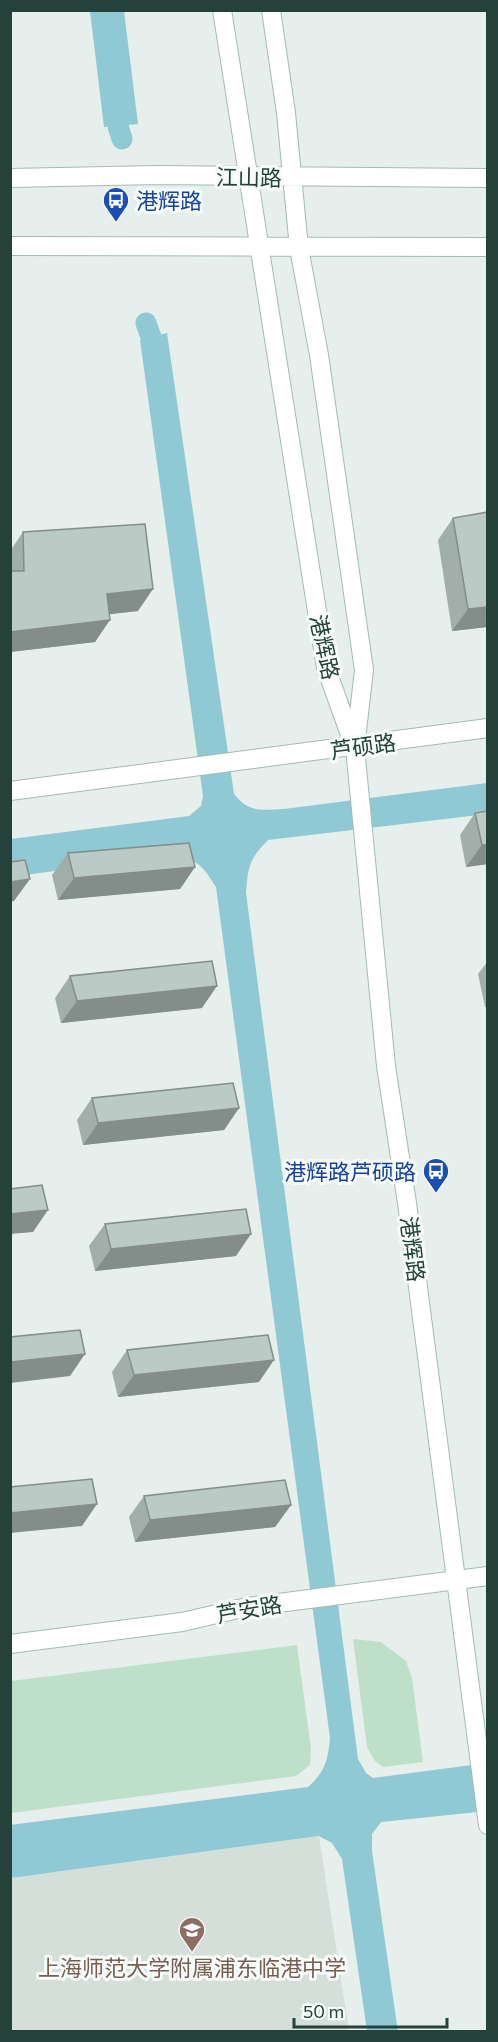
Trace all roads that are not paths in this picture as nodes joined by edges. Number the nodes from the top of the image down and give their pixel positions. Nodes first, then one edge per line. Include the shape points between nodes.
1 (222, 10) edge
2 (271, 10) edge
3 (248, 177) junction
4 (10, 178) edge
5 (294, 178) junction
6 (488, 178) edge
7 (10, 246) edge
8 (488, 247) edge
9 (259, 248) junction
10 (299, 248) junction
11 (488, 728) edge
12 (355, 748) junction
13 (10, 791) edge
14 (488, 1576) edge
15 (454, 1580) junction
16 (10, 1644) edge
17 (488, 1825) edge

1 - 3 main road, 港辉路
2 - 5 main road, 港辉路
3 - 4 main road, 江山路
3 - 5 main road, 江山路
3 - 9 main road, 港辉路
5 - 6 main road, 江山路
5 - 10 main road, 港辉路
7 - 9 main road
8 - 10 main road
9 - 10 main road
9 - 12 main road, 港辉路 via 326,668
10 - 12 main road, 港辉路 via 319,355 364,670
11 - 12 main road, 芦硕路
12 - 13 main road, 芦硕路
12 - 15 main road, 港辉路 via 386,1066
14 - 15 main road, 芦安路
15 - 16 main road, 芦安路
15 - 17 main road, 港辉路

